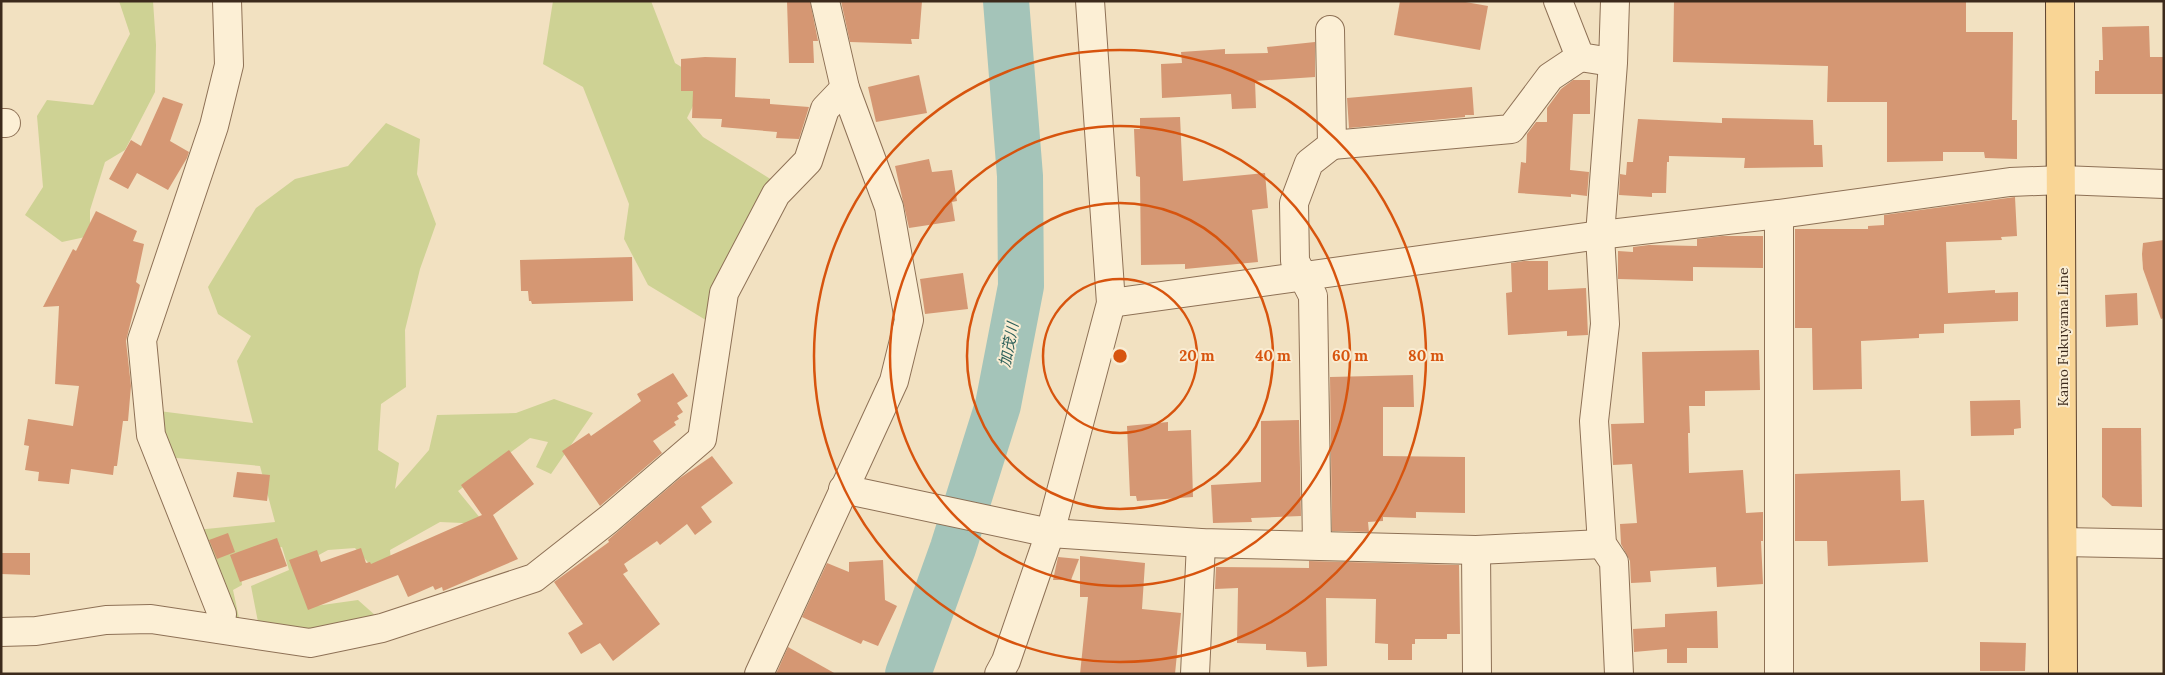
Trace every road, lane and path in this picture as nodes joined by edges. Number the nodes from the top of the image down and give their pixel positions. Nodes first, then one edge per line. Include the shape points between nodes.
1 (226, 1) edge
2 (825, 1) edge
3 (1090, 1) edge
4 (1558, 1) edge
5 (1615, 1) edge
6 (2060, 1) edge
7 (1330, 30) dead end
8 (1580, 57) junction
9 (1613, 63) junction
10 (845, 88) junction
11 (1332, 145) junction
12 (2062, 180) junction
13 (2164, 184) edge
14 (1779, 214) junction
15 (1600, 235) junction
16 (1304, 277) junction
17 (1111, 303) junction
18 (843, 489) junction
19 (1044, 532) junction
20 (2063, 542) junction
21 (1201, 543) junction
22 (1317, 544) junction
23 (1602, 544) junction
24 (2164, 544) edge
25 (1476, 550) junction
26 (220, 628) junction
27 (1, 632) edge
28 (759, 674) edge
29 (999, 674) edge
30 (1195, 674) edge
31 (1477, 674) edge
32 (1619, 674) edge
33 (1779, 674) edge
34 (2063, 674) edge

1 - 26 street via 229,65 214,126 142,340 152,435 222,614
2 - 10 street
3 - 17 street
4 - 8 street
5 - 9 street
6 - 12 main road, Kamo Fukuyama Line
7 - 11 street
8 - 9 street
8 - 11 street via 1550,77 1511,129
9 - 15 street
10 - 18 street via 890,206 909,320 894,381
10 - 26 street via 825,109 808,161 776,194 724,293 702,439 534,578 382,628 310,642
11 - 16 street via 1309,163 1294,203 1295,261
12 - 13 street
12 - 14 street via 2010,182
12 - 20 main road, Kamo Fukuyama Line
14 - 15 street
14 - 33 street
15 - 16 street
15 - 23 street via 1605,324 1594,421
16 - 17 street
16 - 22 street via 1313,296
17 - 19 street
18 - 19 street
18 - 28 street
19 - 21 street
19 - 29 street via 1006,661
20 - 24 street
20 - 34 main road, Kamo Fukuyama Line
21 - 22 street
21 - 30 street
22 - 25 street
23 - 25 street
23 - 32 street via 1614,562
25 - 31 street
26 - 27 street via 151,619 106,620 36,631

